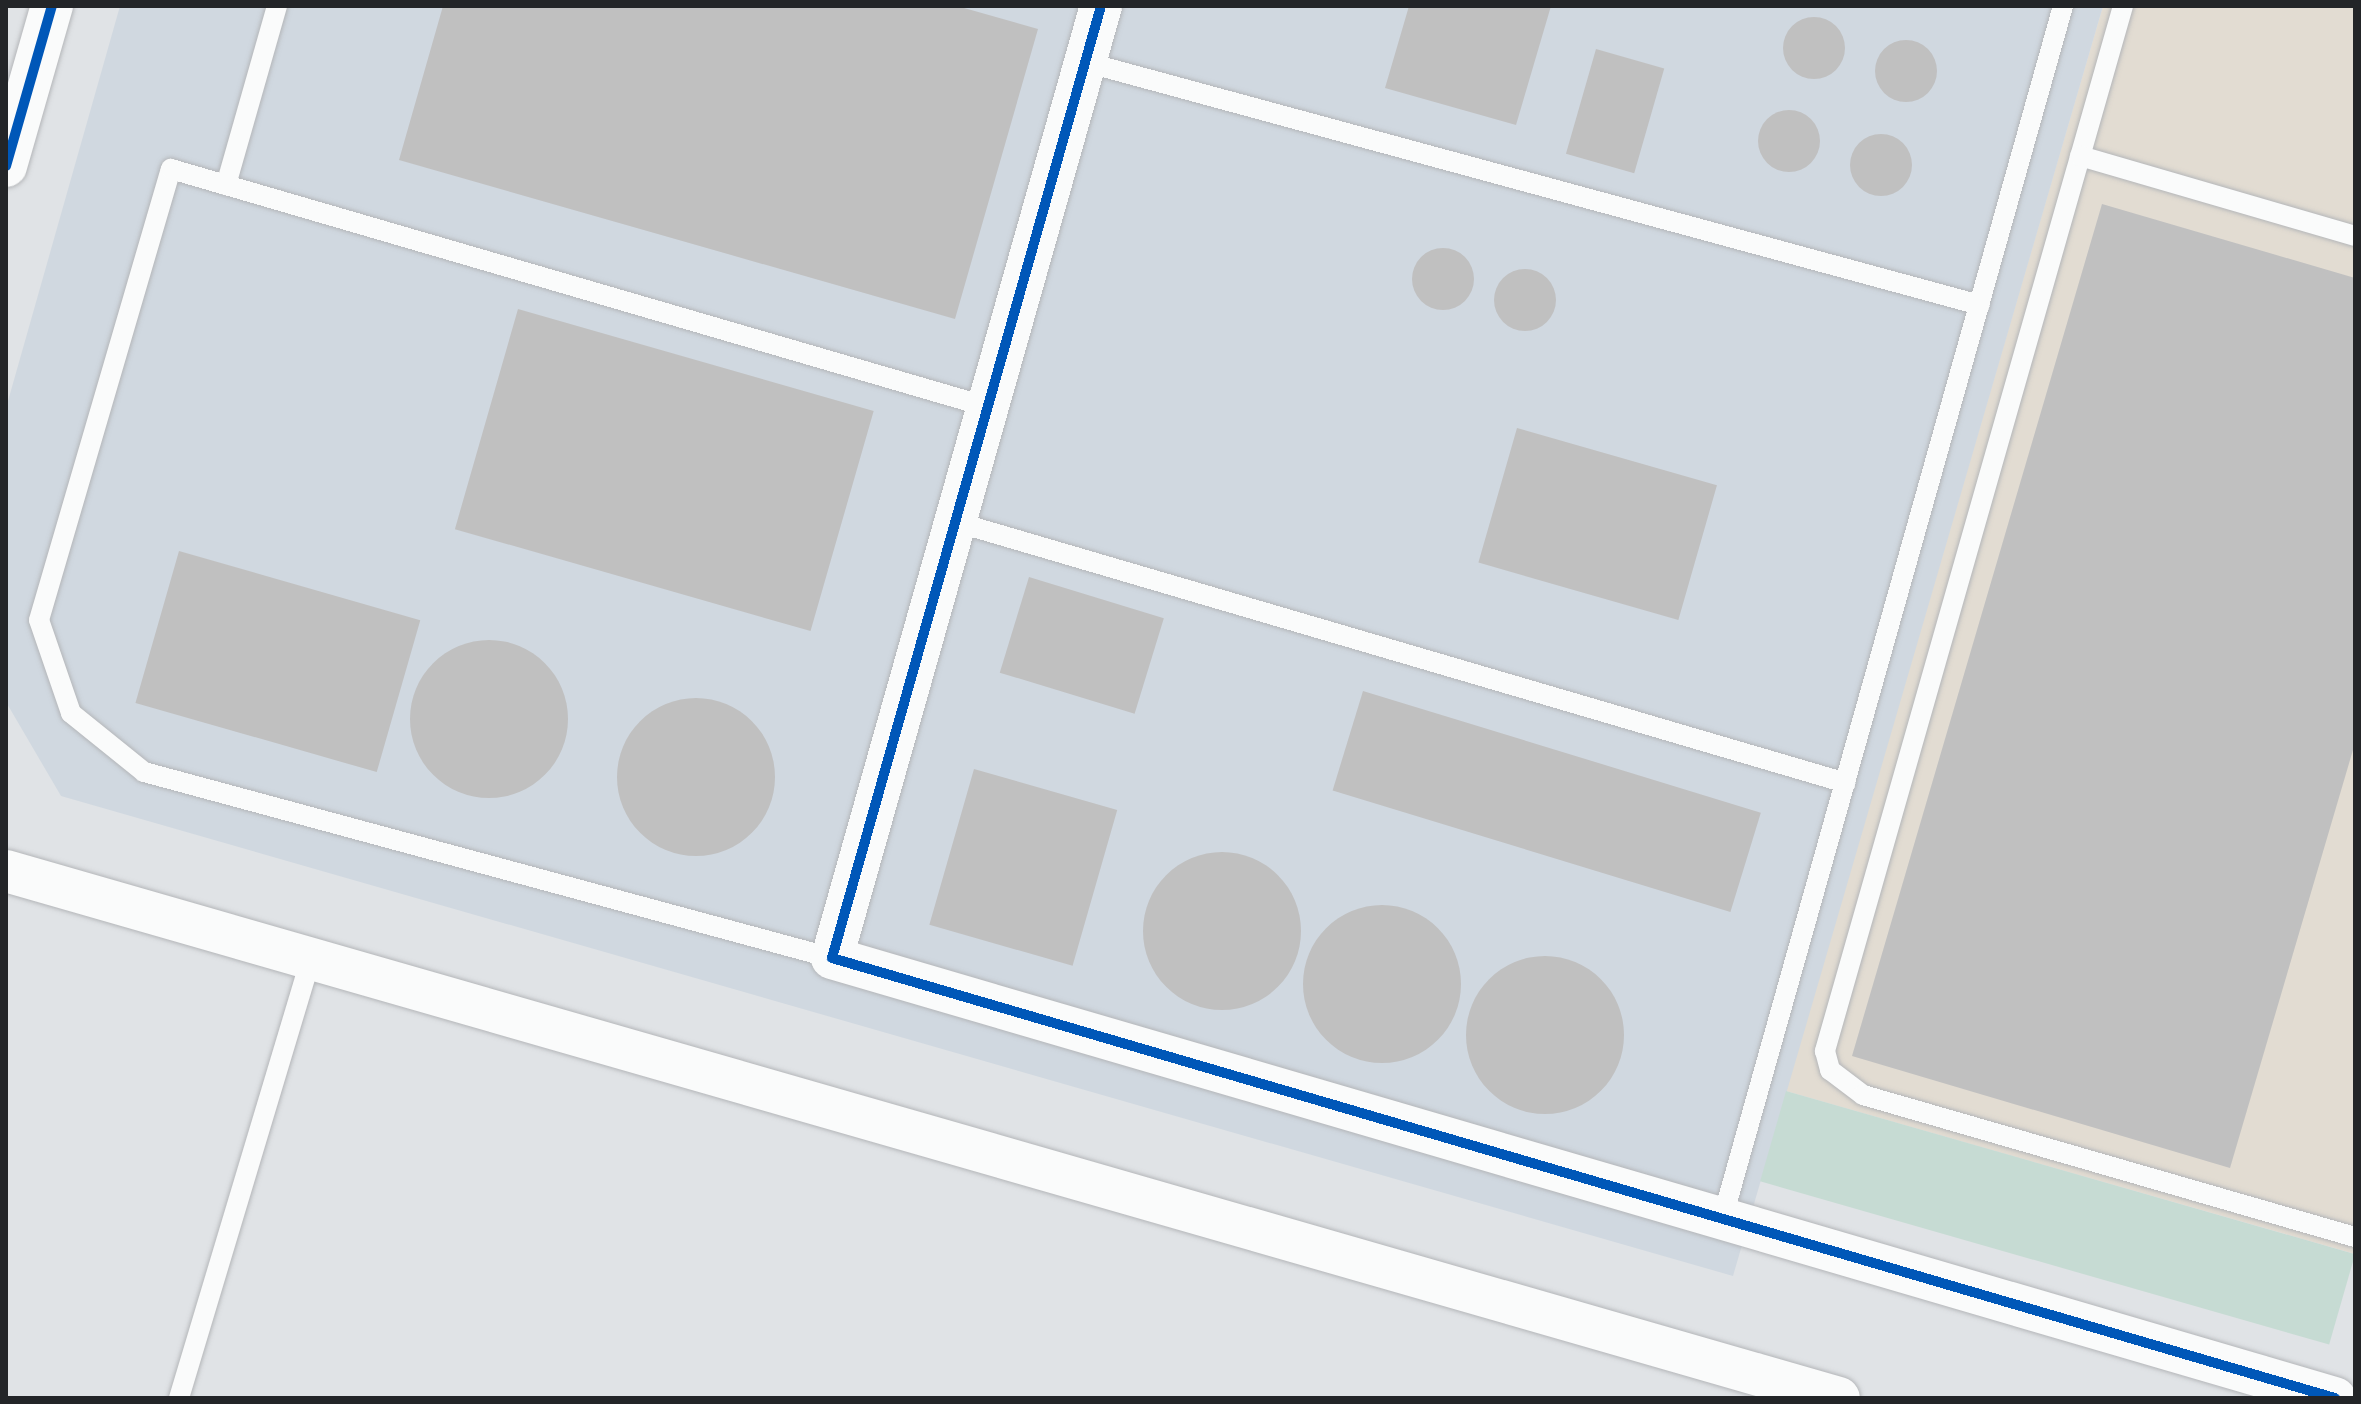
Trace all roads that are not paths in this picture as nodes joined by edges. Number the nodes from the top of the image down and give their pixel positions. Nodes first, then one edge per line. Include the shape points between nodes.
1 (52, 6) edge
2 (277, 6) edge
3 (1101, 6) edge
4 (2063, 6) edge
5 (2123, 6) edge
6 (1085, 62) junction
7 (2080, 156) junction
8 (6, 166) edge
9 (226, 185) junction
10 (2355, 236) edge
11 (1980, 305) junction
12 (988, 407) junction
13 (956, 522) junction
14 (1846, 783) junction
15 (6, 871) edge
16 (311, 958) junction
17 (832, 958) junction
18 (1722, 1220) junction
19 (2355, 1235) edge
20 (179, 1398) edge
21 (1839, 1398) edge
22 (2335, 1398) edge

1 - 8 street
2 - 9 lane
3 - 6 street
4 - 11 lane
5 - 7 lane
6 - 11 lane
6 - 12 street
7 - 10 lane
7 - 19 lane via 1825,1051 1830,1070 1863,1095
9 - 12 lane
9 - 17 lane via 171,169 166,184 39,620 71,713 144,772
11 - 14 lane
12 - 13 street
13 - 14 lane
13 - 17 street
14 - 18 lane
15 - 16 street
16 - 20 lane
16 - 21 street
17 - 18 street
18 - 22 street

